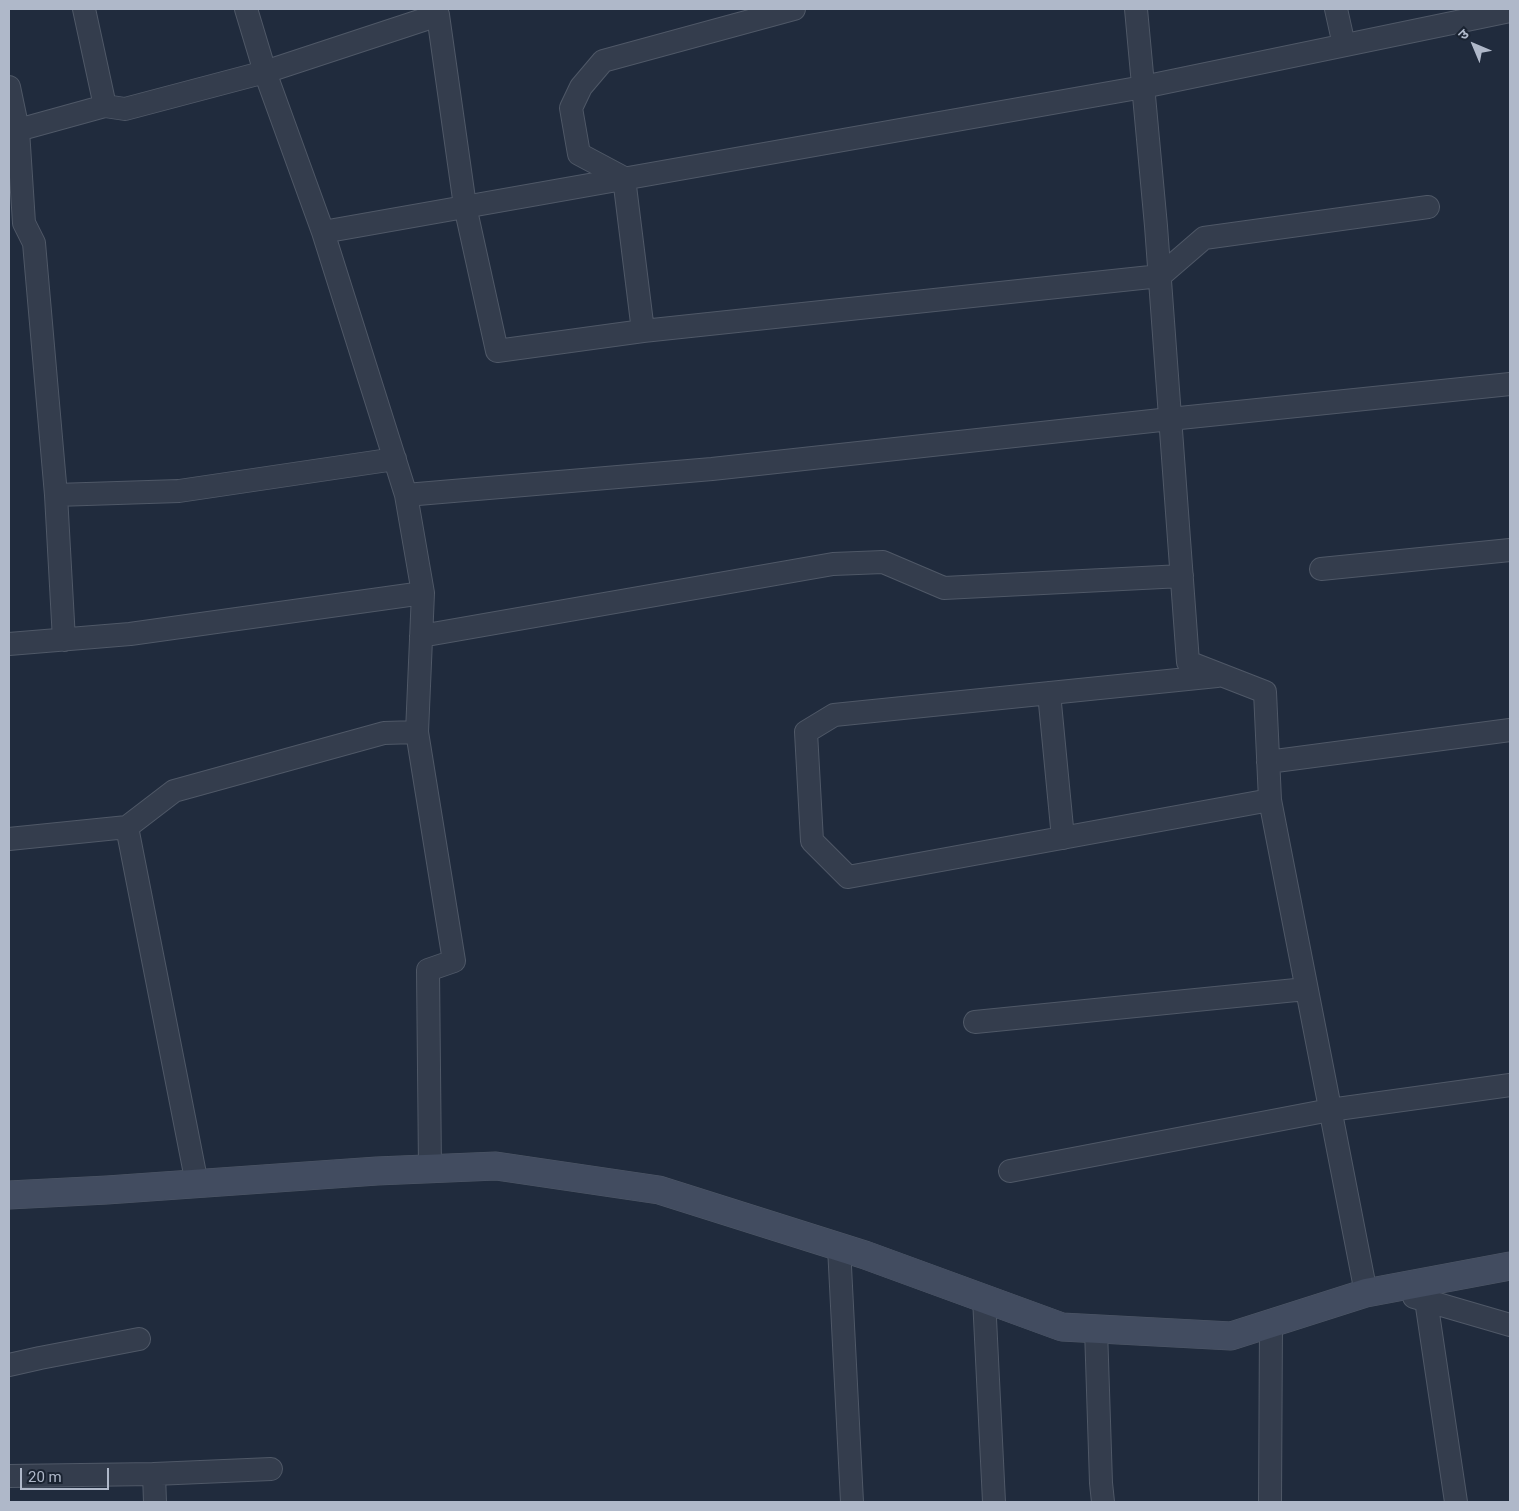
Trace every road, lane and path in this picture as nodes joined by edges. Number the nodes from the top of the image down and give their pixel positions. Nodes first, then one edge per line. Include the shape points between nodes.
1 (84, 9) edge
2 (246, 9) edge
3 (794, 9) edge
4 (1136, 9) edge
5 (1336, 9) edge
6 (1505, 11) edge
7 (1344, 45) junction
8 (265, 72) junction
9 (9, 87) edge
10 (1143, 87) junction
11 (104, 106) junction
12 (18, 130) junction
13 (624, 178) junction
14 (465, 206) junction
15 (1428, 208) dead end
16 (16, 224) edge
17 (323, 232) junction
18 (1160, 276) junction
19 (643, 331) junction
20 (1510, 384) edge
21 (1170, 418) junction
22 (395, 459) junction
23 (56, 495) junction
24 (406, 495) junction
25 (1510, 550) edge
26 (1321, 569) dead end
27 (1182, 576) junction
28 (423, 593) junction
29 (421, 636) junction
30 (64, 640) junction
31 (9, 644) edge
32 (1221, 675) junction
33 (1049, 693) junction
34 (1510, 730) edge
35 (417, 732) junction
36 (1268, 762) junction
37 (1270, 800) junction
38 (128, 827) junction
39 (1064, 838) junction
40 (9, 839) edge
41 (1306, 988) junction
42 (975, 1022) dead end
43 (1510, 1085) edge
44 (1330, 1110) junction
45 (430, 1168) junction
46 (1010, 1171) dead end
47 (198, 1184) junction
48 (9, 1195) edge
49 (839, 1247) junction
50 (1510, 1266) edge
51 (1377, 1291) junction
52 (984, 1298) junction
53 (1426, 1300) junction
54 (1270, 1324) junction
55 (1510, 1324) edge
56 (1096, 1329) junction
57 (139, 1339) dead end
58 (9, 1365) edge
59 (272, 1469) dead end
60 (154, 1474) junction
61 (9, 1476) edge
62 (155, 1502) edge
63 (852, 1502) edge
64 (994, 1502) edge
65 (1104, 1502) edge
66 (1270, 1502) edge
67 (1456, 1502) edge

1 - 11 street
2 - 8 street
3 - 13 street via 603,61 581,87 571,108 579,154
4 - 10 street
5 - 7 street
6 - 7 street
7 - 10 street
8 - 11 street via 125,109
8 - 14 street via 438,15
8 - 17 street
9 - 12 street
10 - 13 street
10 - 18 street
11 - 12 street
12 - 16 street
13 - 14 street
13 - 19 street
14 - 17 street
14 - 19 street via 497,351
15 - 18 street via 1204,238
16 - 23 street via 34,243
17 - 22 street
18 - 19 street
18 - 21 street
20 - 21 street
21 - 24 street via 712,469
21 - 27 street
22 - 23 street via 179,492
22 - 24 street
23 - 30 street
24 - 28 street
25 - 26 street
27 - 29 street via 944,588 883,562 833,564
27 - 32 street via 1188,662
28 - 29 street
28 - 30 street via 130,634
29 - 35 street
30 - 31 street
32 - 33 street
32 - 36 street via 1265,692
33 - 39 street
33 - 39 street via 834,715 806,732 812,841 848,877
34 - 36 street
35 - 38 street via 384,733 174,791
35 - 45 street via 454,961 428,970
36 - 37 street
37 - 39 street
37 - 41 street
38 - 40 street
38 - 47 street
41 - 42 street
41 - 44 street
43 - 44 street
44 - 46 street
44 - 51 street
45 - 47 street
45 - 49 street via 496,1166 659,1190
47 - 48 street
49 - 52 street
49 - 63 street
50 - 51 street
51 - 53 street
51 - 54 street
52 - 56 street via 1062,1327
52 - 64 street
53 - 55 street
53 - 67 street
54 - 56 street via 1231,1336
54 - 66 street
56 - 65 street
57 - 58 street
59 - 60 street
60 - 61 street
60 - 62 street

